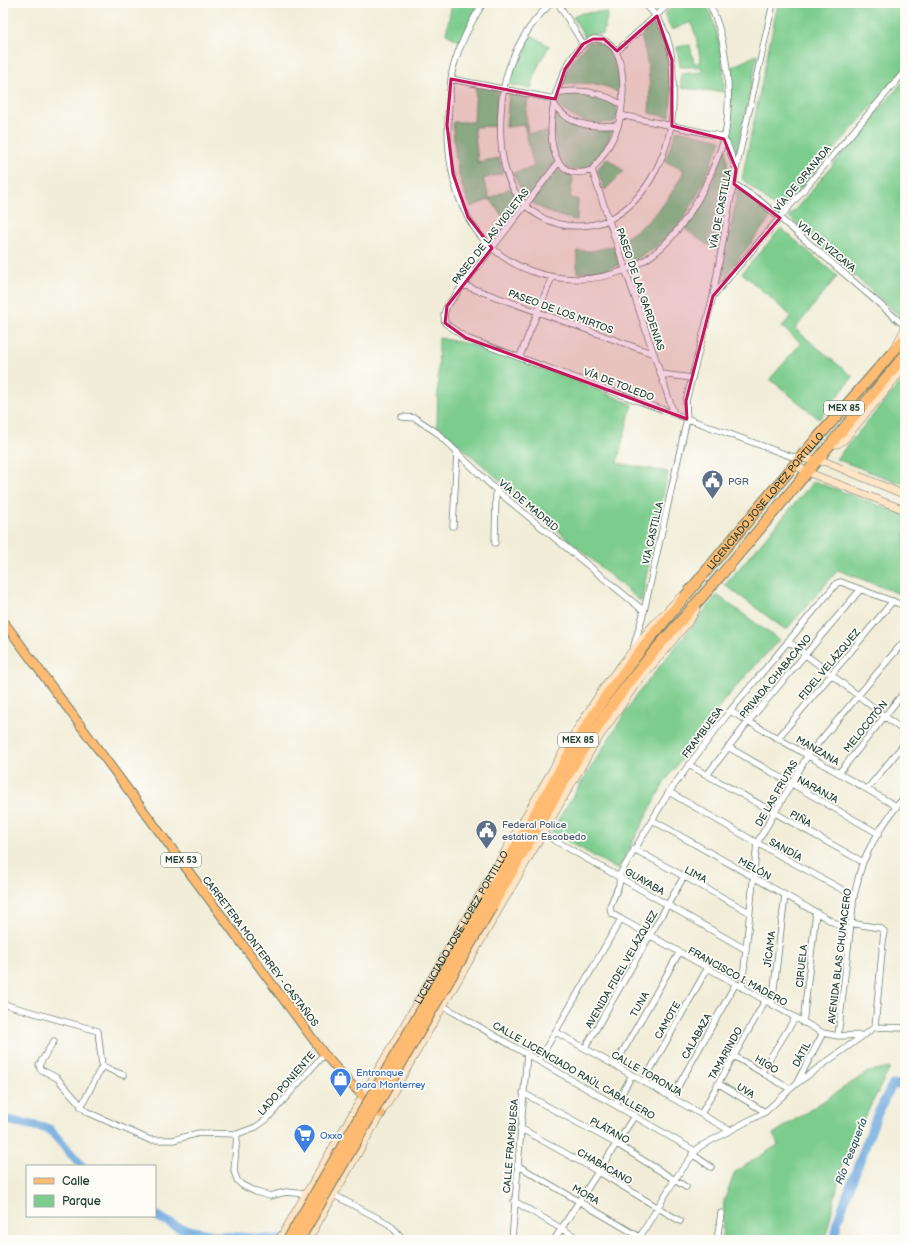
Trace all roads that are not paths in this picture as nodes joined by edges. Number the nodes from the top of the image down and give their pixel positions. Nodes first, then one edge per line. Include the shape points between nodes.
1 (483, 3) edge
2 (551, 3) edge
3 (558, 3) edge
4 (643, 3) edge
5 (670, 3) edge
6 (709, 3) edge
7 (773, 3) edge
8 (657, 16) junction
9 (583, 44) junction
10 (617, 51) junction
11 (905, 71) edge
12 (451, 79) junction
13 (502, 90) junction
14 (556, 93) junction
15 (554, 102) junction
16 (621, 104) junction
17 (620, 115) junction
18 (618, 125) junction
19 (672, 126) junction
20 (724, 139) junction
21 (558, 163) junction
22 (736, 169) junction
23 (592, 170) junction
24 (734, 184) junction
25 (526, 206) junction
26 (780, 218) junction
27 (608, 220) junction
28 (492, 248) junction
29 (624, 270) junction
30 (552, 277) junction
31 (463, 285) junction
32 (713, 296) junction
33 (539, 312) junction
34 (445, 323) joint
35 (905, 327) edge
36 (905, 338) edge
37 (894, 352) junction
38 (654, 354) junction
39 (905, 355) edge
40 (520, 356) junction
41 (905, 367) edge
42 (662, 374) junction
43 (692, 378) junction
44 (674, 414) junction
45 (402, 416) dead end
46 (687, 419) junction
47 (828, 445) junction
48 (457, 452) junction
49 (795, 460) junction
50 (817, 460) junction
51 (807, 472) junction
52 (496, 490) junction
53 (905, 495) edge
54 (905, 510) edge
55 (453, 526) dead end
56 (495, 543) dead end
57 (860, 590) junction
58 (690, 592) junction
59 (893, 601) junction
60 (905, 606) edge
61 (644, 611) junction
62 (3, 621) edge
63 (905, 640) edge
64 (788, 641) junction
65 (633, 650) junction
66 (805, 654) junction
67 (832, 676) junction
68 (905, 691) edge
69 (858, 696) junction
70 (730, 710) junction
71 (884, 716) junction
72 (748, 722) junction
73 (905, 732) edge
74 (778, 738) junction
75 (905, 742) edge
76 (728, 747) junction
77 (808, 755) junction
78 (689, 765) junction
79 (839, 773) junction
80 (707, 775) junction
81 (791, 785) junction
82 (868, 788) junction
83 (669, 792) junction
84 (905, 796) edge
85 (896, 806) junction
86 (775, 814) junction
87 (652, 820) junction
88 (539, 832) junction
89 (879, 834) junction
90 (757, 843) junction
91 (634, 849) junction
92 (863, 862) junction
93 (619, 877) junction
94 (753, 877) junction
95 (683, 878) junction
96 (785, 895) junction
97 (854, 896) junction
98 (488, 904) junction
99 (668, 905) junction
100 (610, 911) joint
101 (749, 912) junction
102 (816, 912) junction
103 (620, 919) junction
104 (850, 923) junction
105 (849, 931) junction
106 (651, 937) junction
107 (745, 949) junction
108 (679, 953) junction
109 (707, 969) junction
110 (735, 985) junction
111 (742, 988) junction
112 (765, 1001) junction
113 (3, 1004) edge
114 (772, 1005) junction
115 (443, 1006) junction
116 (794, 1018) junction
117 (803, 1022) junction
118 (875, 1027) junction
119 (905, 1028) edge
120 (556, 1032) junction
121 (823, 1033) junction
122 (865, 1035) junction
123 (838, 1036) junction
124 (54, 1041) dead end
125 (585, 1048) junction
126 (527, 1053) junction
127 (324, 1054) junction
128 (734, 1056) junction
129 (539, 1060) junction
130 (381, 1064) junction
131 (615, 1065) junction
132 (102, 1066) junction
133 (762, 1071) junction
134 (123, 1075) dead end
135 (632, 1075) junction
136 (401, 1080) junction
137 (644, 1081) junction
138 (719, 1084) junction
139 (796, 1084) junction
140 (790, 1089) junction
141 (523, 1093) junction
142 (362, 1096) junction
143 (672, 1097) junction
144 (616, 1104) junction
145 (81, 1107) junction
146 (764, 1112) junction
147 (381, 1114) junction
148 (700, 1114) junction
149 (635, 1115) junction
150 (520, 1128) junction
151 (728, 1130) junction
152 (237, 1134) junction
153 (339, 1135) junction
154 (617, 1144) junction
155 (361, 1150) junction
156 (694, 1152) junction
157 (517, 1164) junction
158 (711, 1167) dead end
159 (599, 1172) junction
160 (675, 1179) junction
161 (686, 1187) dead end
162 (334, 1195) junction
163 (304, 1196) junction
164 (514, 1201) junction
165 (579, 1201) junction
166 (658, 1208) junction
167 (721, 1213) dead end
168 (680, 1221) dead end
169 (562, 1228) junction
170 (513, 1239) edge
171 (641, 1239) edge
172 (279, 1240) edge
173 (288, 1240) edge
174 (299, 1240) edge
175 (308, 1240) edge
176 (404, 1240) edge
177 (554, 1240) edge
178 (581, 1240) edge
179 (717, 1240) edge

1 - 12 street via 458,54
2 - 13 street via 521,40 511,60
3 - 9 street
4 - 8 street
5 - 8 street
6 - 20 street via 726,65 728,89
7 - 22 street, VÍA DE CASTILLA
8 - 10 street
8 - 19 street via 666,35 672,60
9 - 10 street via 593,39 604,39
9 - 14 street via 565,69
10 - 16 street via 622,73
11 - 26 street, VÍA DE GRANADA
12 - 13 street
12 - 28 street via 448,132 453,174 465,212
13 - 15 street
13 - 25 street via 502,158 510,181
14 - 15 street
14 - 16 street via 584,91 602,95
15 - 18 street via 562,115 581,124
15 - 21 street via 551,135
16 - 17 street
17 - 18 street
17 - 19 street
18 - 23 street
19 - 20 street via 714,134
19 - 27 street via 659,162 644,189 631,204
20 - 22 street
20 - 29 street via 704,188 686,220 663,246
21 - 23 street via 569,172 581,173
21 - 25 street, PASEO DE LAS VIOLETAS
22 - 24 street, VÍA DE CASTILLA
23 - 27 street, PASEO DE LAS GARDENIAS
24 - 26 street, VIA DE VIZCAYA
24 - 32 street, VÍA DE CASTILLA
25 - 27 street via 543,218 563,225 580,226
25 - 28 street, PASEO DE LAS VIOLETAS
26 - 32 street, VÍA DE GRANADA
26 - 35 street, VIA DE VIZCAYA
27 - 29 street, PASEO DE LAS GARDENIAS
28 - 30 street via 520,265
28 - 31 street, PASEO DE LAS VIOLETAS
29 - 30 street via 594,278
29 - 38 street, PASEO DE LAS GARDENIAS
30 - 33 street
31 - 33 street, PASEO DE LOS MIRTOS
31 - 34 street, PASEO DE LAS VIOLETAS via 447,306 444,314
32 - 43 street, VÍA DE CASTILLA
33 - 38 street, PASEO DE LOS MIRTOS
33 - 40 street
34 - 40 street, VÍA DE TOLEDO via 466,338
35 - 37 street via 897,340
36 - 37 highway, LICENCIADO JOSE LOPEZ PORTILLO / MEX 85
37 - 49 highway, LICENCIADO JOSE LOPEZ PORTILLO / MEX 85
38 - 42 street, PASEO DE LAS GARDENIAS
39 - 47 highway, LICENCIADO JOSE LOPEZ PORTILLO / MEX 85
40 - 44 street, VÍA DE TOLEDO
41 - 47 street via 844,440 835,445
42 - 43 street
42 - 44 street, PASEO DE LAS GARDENIAS
43 - 46 street, VÍA DE CASTILLA via 686,402
44 - 46 street, VÍA DE TOLEDO
45 - 48 street, VÍA DE MADRID via 415,418 426,424
46 - 49 street, VÍA DE TOLEDO
46 - 61 street, VIA CASTILLA
47 - 50 highway, LICENCIADO JOSE LOPEZ PORTILLO / MEX 85
48 - 52 street, VÍA DE MADRID
48 - 55 street
49 - 50 street
49 - 51 street
49 - 58 highway, LICENCIADO JOSE LOPEZ PORTILLO / MEX 85
50 - 51 highway, LICENCIADO JOSE LOPEZ PORTILLO / MEX 85
50 - 53 street
51 - 54 street
51 - 88 highway, LICENCIADO JOSE LOPEZ PORTILLO / MEX 85 via 614,702 595,730
52 - 56 street
52 - 61 street, VÍA DE MADRID
57 - 59 street
57 - 64 street, FRAMBUESA via 839,582
57 - 66 street, PRIVADA CHABACANO
58 - 65 street, LICENCIADO JOSE LOPEZ PORTILLO via 676,600
58 - 98 highway, LICENCIADO JOSE LOPEZ PORTILLO / MEX 85 via 605,697 571,751
59 - 60 street
59 - 67 street, FIDEL VELÁZQUEZ
61 - 65 street, VIA CASTILLA
62 - 127 main road, CARRETERA MONTERREY - CASTAÑOS / MEX 53
63 - 69 street, DE LAS FRUTAS
64 - 66 street
64 - 70 street, FRAMBUESA
65 - 130 street, LICENCIADO JOSE LOPEZ PORTILLO via 606,684 565,748
66 - 67 street
66 - 72 street, PRIVADA CHABACANO
67 - 69 street
67 - 74 street, FIDEL VELÁZQUEZ
68 - 71 street, MELOCOTÓN
69 - 71 street
69 - 77 street, DE LAS FRUTAS
70 - 72 street, MANZANA
70 - 78 street, FRAMBUESA
71 - 73 street
71 - 79 street, MELOCOTÓN
72 - 74 street, MANZANA
72 - 76 street, PRIVADA CHABACANO
74 - 77 street, MANZANA
75 - 82 street
76 - 80 street, PRIVADA CHABACANO
76 - 81 street, NARANJA
77 - 79 street, MANZANA
77 - 81 street, DE LAS FRUTAS
78 - 80 street, PIÑA
78 - 83 street, FRAMBUESA
79 - 82 street, MANZANA
80 - 86 street, PIÑA
81 - 86 street, DE LAS FRUTAS
81 - 89 street, NARANJA
82 - 85 street, MANZANA
83 - 87 street, FRAMBUESA
83 - 90 street, SANDÍA
84 - 85 street, AVENIDA BLAS CHUMACERO
85 - 89 street, AVENIDA BLAS CHUMACERO
86 - 90 street, DE LAS FRUTAS
86 - 92 street, PIÑA
87 - 91 street, FRAMBUESA
87 - 94 street, MELÓN
88 - 93 street, GUAYABA
88 - 98 highway, LICENCIADO JOSE LOPEZ PORTILLO / MEX 85
88 - 115 street, LICENCIADO JOSE LOPEZ PORTILLO
89 - 92 street, AVENIDA BLAS CHUMACERO
90 - 94 street, DE LAS FRUTAS
90 - 97 street, SANDÍA
91 - 93 street, FRAMBUESA
91 - 95 street, LIMA
92 - 97 street, AVENIDA BLAS CHUMACERO
93 - 99 street, GUAYABA
93 - 100 street, FRAMBUESA via 620,885
94 - 96 street, MELÓN
94 - 101 street, DE LAS FRUTAS
95 - 99 street, AVENIDA FIDEL VELÁZQUEZ
95 - 101 street, LIMA
96 - 102 street, MELÓN
96 - 114 street, JÍCAMA
97 - 104 street, AVENIDA BLAS CHUMACERO
98 - 173 highway, LICENCIADO JOSE LOPEZ PORTILLO / MEX 85, bridge
98 - 174 highway, LICENCIADO JOSE LOPEZ PORTILLO / MEX 85, bridge
99 - 106 street, AVENIDA FIDEL VELÁZQUEZ
99 - 107 street, GUAYABA
100 - 103 street, FRANCISCO I. MADERO
101 - 107 street, DE LAS FRUTAS
102 - 105 street, MELÓN
102 - 117 street, CIRUELA
103 - 106 street, FRANCISCO I. MADERO
103 - 120 street
104 - 105 street, AVENIDA BLAS CHUMACERO
104 - 118 street via 880,928 884,931
105 - 123 street, AVENIDA BLAS CHUMACERO
106 - 108 street, FRANCISCO I. MADERO
106 - 125 street, AVENIDA FIDEL VELÁZQUEZ
107 - 111 street, DE LAS FRUTAS
108 - 109 street, FRANCISCO I. MADERO
108 - 131 street, TUNA
109 - 110 street, FRANCISCO I. MADERO
109 - 137 street, CAMOTE
110 - 111 street, FRANCISCO I. MADERO
110 - 143 street, CALABAZA
111 - 112 street, FRANCISCO I. MADERO
112 - 114 street, FRANCISCO I. MADERO
112 - 128 street, TAMARINDO
113 - 132 street via 96,1030 99,1033
114 - 116 street, FRANCISCO I. MADERO
115 - 126 street, CALLE LICENCIADO RAÚL CABALLERO
115 - 136 street, LICENCIADO JOSE LOPEZ PORTILLO
116 - 117 street, FRANCISCO I. MADERO
116 - 133 street
117 - 121 street, FRANCISCO I. MADERO
118 - 119 street
118 - 122 street
120 - 125 street, CALLE TORONJA
120 - 129 street
121 - 123 street, FRANCISCO I. MADERO
121 - 139 street, DÁTIL
122 - 123 street, FRANCISCO I. MADERO
122 - 139 street
124 - 145 street, LADO PONIENTE via 40,1069 57,1078
125 - 131 street, CALLE TORONJA
126 - 129 street, CALLE LICENCIADO RAÚL CABALLERO
126 - 141 street, CALLE FRAMBUESA
127 - 142 main road, CARRETERA MONTERREY - CASTAÑOS / MEX 53
127 - 152 street, LADO PONIENTE via 267,1119 256,1127
128 - 133 street, HIGO
128 - 138 street, TAMARINDO
129 - 144 street, CALLE LICENCIADO RAÚL CABALLERO
130 - 136 street via 381,1071 386,1080
130 - 142 street, LICENCIADO JOSE LOPEZ PORTILLO
131 - 135 street, CALLE TORONJA
132 - 134 street
132 - 145 street
133 - 140 street, HIGO
135 - 137 street, CALLE TORONJA
135 - 144 street
136 - 147 street, LICENCIADO JOSE LOPEZ PORTILLO
137 - 143 street, CALLE TORONJA
138 - 146 street, UVA
138 - 148 street, TAMARINDO
139 - 140 street
140 - 146 street
141 - 150 street, CALLE FRAMBUESA
141 - 154 street, PLÁTANO
142 - 147 main road, CARRETERA MONTERREY - CASTAÑOS / MEX 53
142 - 153 street, LICENCIADO JOSE LOPEZ PORTILLO
143 - 148 street, CALLE TORONJA
144 - 149 street, CALLE LICENCIADO RAÚL CABALLERO
145 - 152 street, LADO PONIENTE via 106,1122 150,1140 164,1141 199,1133
146 - 151 street
147 - 155 street, LICENCIADO JOSE LOPEZ PORTILLO
148 - 151 street, CALLE TORONJA
149 - 154 street
149 - 156 street, CALLE LICENCIADO RAÚL CABALLERO
150 - 157 street, CALLE FRAMBUESA
150 - 159 street, CHABACANO
151 - 156 street via 702,1144
152 - 163 street via 234,1171 237,1180 256,1192 270,1196 286,1192
153 - 155 street via 348,1132 355,1134 360,1138
153 - 163 street, LICENCIADO JOSE LOPEZ PORTILLO
154 - 159 street
154 - 160 street, PLÁTANO
155 - 162 street, LICENCIADO JOSE LOPEZ PORTILLO
156 - 158 street, CALLE LICENCIADO RAÚL CABALLERO
156 - 160 street
157 - 164 street, CALLE FRAMBUESA
157 - 165 street, MORA
159 - 165 street
159 - 166 street, CHABACANO
160 - 161 street, PLÁTANO
160 - 166 street
162 - 175 street, LICENCIADO JOSE LOPEZ PORTILLO
162 - 176 street via 389,1224
163 - 172 street, LICENCIADO JOSE LOPEZ PORTILLO
164 - 169 street
164 - 170 street, CALLE FRAMBUESA
165 - 169 street
165 - 171 street, MORA
166 - 168 street, CHABACANO
166 - 171 street
167 - 179 street
169 - 177 street
169 - 178 street

